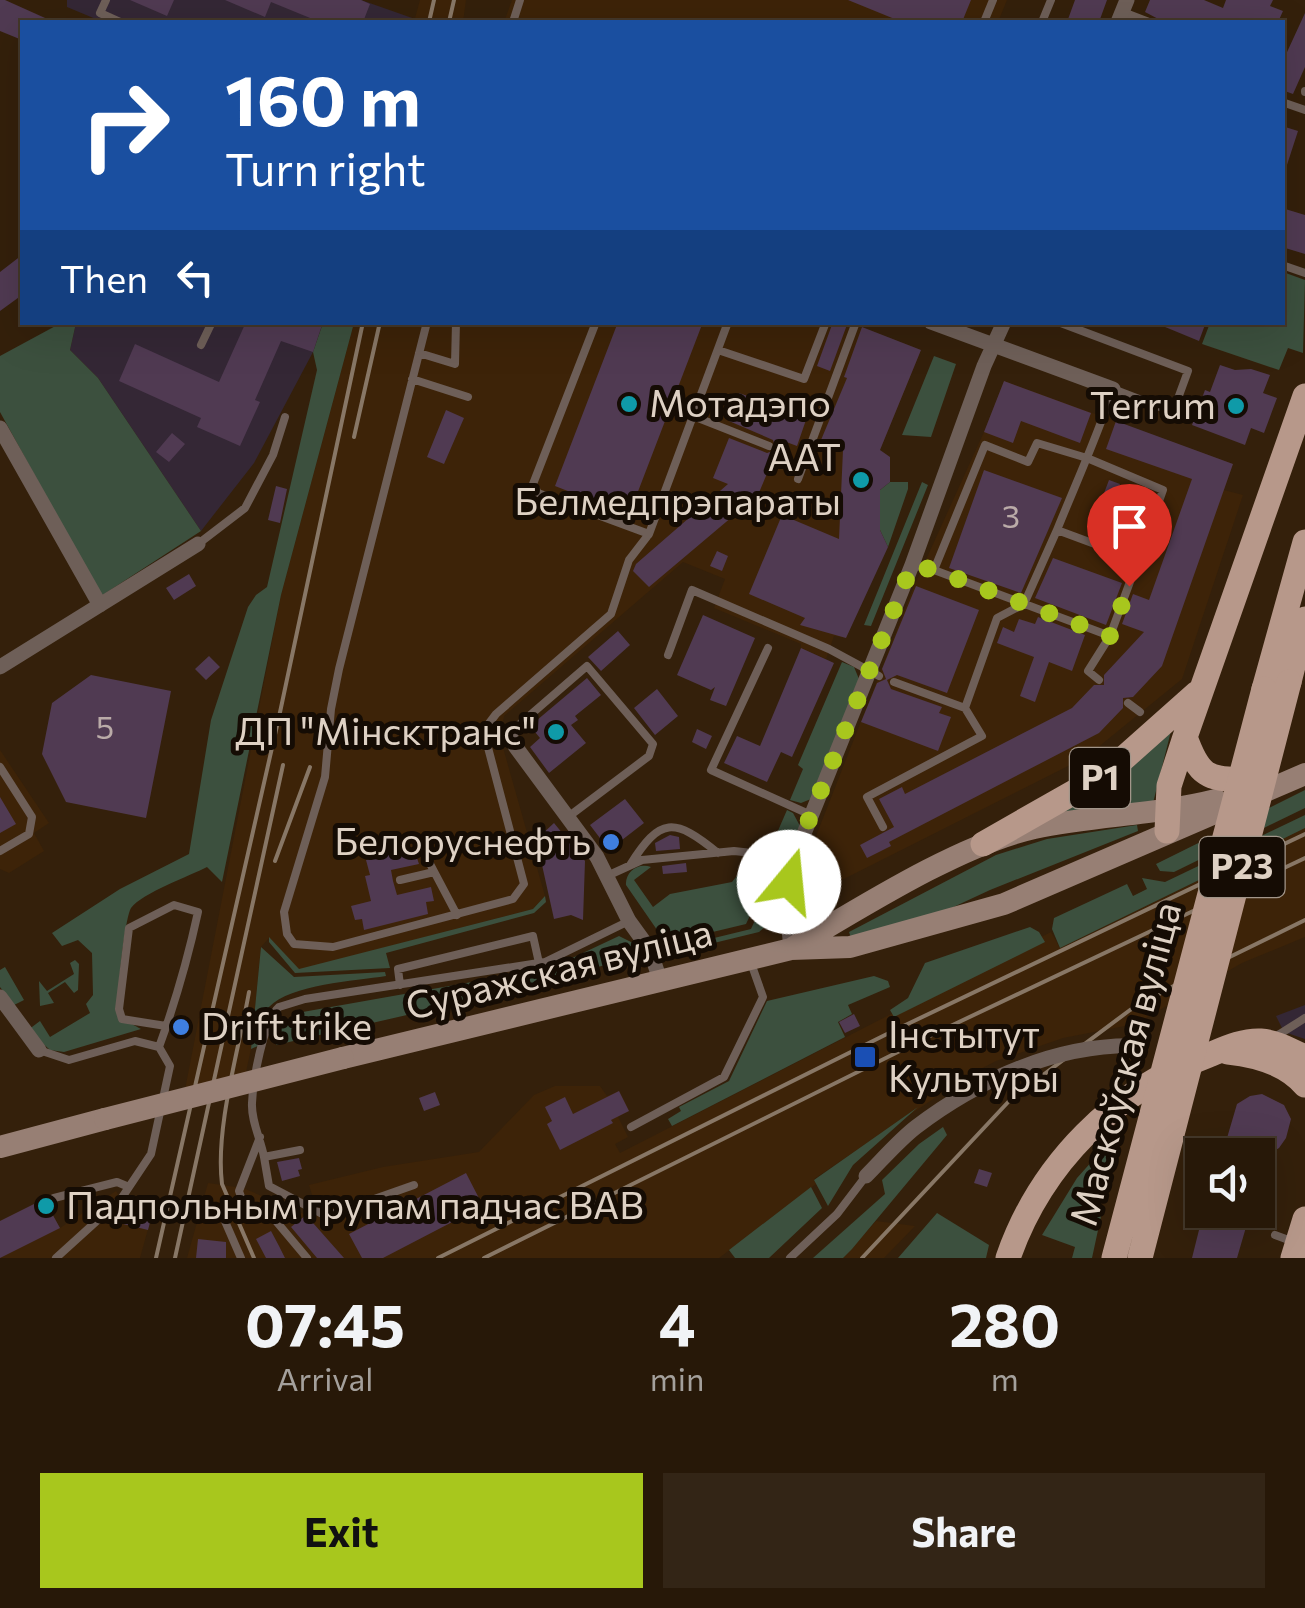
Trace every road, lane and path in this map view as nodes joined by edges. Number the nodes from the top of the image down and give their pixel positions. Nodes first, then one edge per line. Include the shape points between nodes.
1 (106, 0) edge
2 (116, 20) edge
3 (211, 325) edge
4 (427, 325) edge
5 (456, 325) edge
6 (595, 325) edge
7 (727, 325) edge
8 (825, 325) edge
9 (855, 325) edge
10 (939, 325) edge
11 (1003, 325) edge
12 (1066, 325) edge
13 (202, 345) dead end
14 (994, 346) junction
15 (718, 350) junction
16 (420, 352) junction
17 (412, 379) junction
18 (1113, 389) junction
19 (468, 397) dead end
20 (1304, 401) edge
21 (693, 416) junction
22 (286, 417) dead end
23 (0, 428) edge
24 (769, 446) dead end
25 (1086, 458) junction
26 (798, 479) dead end
27 (1057, 530) junction
28 (649, 534) junction
29 (1305, 542) edge
30 (198, 544) joint
31 (1138, 560) junction
32 (912, 565) junction
33 (934, 570) junction
34 (100, 604) junction
35 (1024, 604) junction
36 (1305, 619) edge
37 (1110, 636) junction
38 (768, 648) dead end
39 (668, 654) dead end
40 (0, 667) edge
41 (874, 674) junction
42 (1099, 680) dead end
43 (894, 682) dead end
44 (1200, 689) junction
45 (1128, 703) dead end
46 (965, 708) junction
47 (1140, 712) dead end
48 (1185, 736) junction
49 (514, 746) joint
50 (1305, 759) edge
51 (0, 766) edge
52 (1305, 774) edge
53 (1258, 782) junction
54 (811, 815) junction
55 (566, 819) junction
56 (1168, 820) junction
57 (883, 827) dead end
58 (419, 842) dead end
59 (983, 844) junction
60 (0, 851) edge
61 (718, 853) junction
62 (792, 864) junction
63 (630, 865) junction
64 (434, 872) junction
65 (607, 876) junction
66 (400, 880) dead end
67 (457, 914) junction
68 (629, 921) junction
69 (792, 949) junction
70 (750, 959) junction
71 (539, 962) junction
72 (660, 980) junction
73 (400, 984) junction
74 (0, 998) edge
75 (1305, 1018) edge
76 (166, 1026) junction
77 (159, 1047) junction
78 (1168, 1048) junction
79 (39, 1050) joint
80 (1267, 1051) junction
81 (1206, 1052) junction
82 (1305, 1057) edge
83 (1305, 1085) edge
84 (631, 1127) dead end
85 (260, 1136) junction
86 (0, 1147) edge
87 (300, 1150) dead end
88 (264, 1157) junction
89 (866, 1176) joint
90 (414, 1185) dead end
91 (130, 1187) junction
92 (54, 1198) dead end
93 (246, 1210) junction
94 (66, 1255) edge
95 (56, 1258) edge
96 (241, 1258) edge
97 (306, 1258) edge
98 (790, 1258) edge
99 (1008, 1258) edge
100 (1114, 1258) edge
101 (1140, 1258) edge

1 - 2 lane via 100,13
3 - 13 lane
4 - 16 lane
5 - 16 lane via 455,364
6 - 28 lane via 533,484 538,493
7 - 15 lane
8 - 15 lane via 804,379
9 - 26 lane
10 - 14 street
11 - 14 street
12 - 18 lane via 1188,371 1174,412
14 - 18 street
14 - 32 street
15 - 21 lane
16 - 17 lane
17 - 19 lane
17 - 67 lane via 339,669 326,777 284,924 294,944 332,947
18 - 25 lane
20 - 44 main road, Р1
21 - 24 lane
21 - 28 lane
22 - 30 lane via 245,508
23 - 34 street
25 - 27 lane
25 - 31 lane via 1163,490
25 - 33 lane via 1037,443 1028,462 985,445
27 - 31 lane
27 - 35 lane
28 - 67 lane via 629,560 610,614 487,726 524,884 513,899
29 - 78 main road, Маскоўская вуліца / Р23, bridge
30 - 34 street
31 - 37 lane
32 - 33 lane
32 - 41 street
33 - 35 lane
34 - 40 street
35 - 37 lane
35 - 46 lane via 998,618
36 - 81 main road, Маскоўская вуліца / Р23, bridge
37 - 42 lane via 1088,671
38 - 54 lane via 711,770
39 - 41 lane via 692,590
41 - 54 street
43 - 46 lane
44 - 48 main road
44 - 59 main road, Р1 via 1106,774
45 - 47 lane
46 - 57 lane via 982,736 867,797
48 - 53 main road via 1203,773
48 - 56 main road via 1169,786
49 - 55 street
49 - 55 lane via 514,729 587,666 653,744 648,756
50 - 53 main road, Суражская вуліца
51 - 60 lane via 32,817 28,834
52 - 56 main road, Суражская вуліца / Р1
53 - 56 main road, Суражская вуліца
54 - 62 street
55 - 65 street
56 - 59 main road, Суражская вуліца via 1035,828
56 - 69 main road, Суражская вуліца / Р1 via 1004,904 850,948
58 - 64 lane
59 - 69 main road, Суражская вуліца / Р1
61 - 62 lane via 771,855
61 - 63 lane
61 - 63 lane via 670,828 648,836
62 - 69 street via 786,900
63 - 65 lane
64 - 66 lane
64 - 67 lane
65 - 68 street
68 - 71 lane
68 - 72 street via 650,950
69 - 70 main road, Суражская вуліца / Р1
70 - 72 main road, Суражская вуліца / Р1
70 - 84 lane via 763,997 724,1076
71 - 73 lane
71 - 73 lane via 533,936 398,970
72 - 86 main road, Суражская вуліца / Р1, bridge
73 - 85 lane via 286,1003 272,1013 252,1104
74 - 79 street
75 - 80 lane via 1280,1031
76 - 76 lane via 198,912 174,905 129,928 119,1009 122,1019
76 - 77 lane
77 - 79 lane via 136,1041 68,1060
77 - 91 lane via 170,1066 151,1154
78 - 81 street, bridge
78 - 89 street, bridge via 1093,1047 1002,1076 915,1128
78 - 100 main road, Маскоўская вуліца / Р23, bridge
80 - 81 main road
80 - 82 main road
80 - 83 main road
81 - 99 main road via 1128,1096 1076,1143 1026,1213
81 - 101 main road, Маскоўская вуліца / Р23, bridge
85 - 88 lane
85 - 93 lane via 238,1191
87 - 88 lane
88 - 90 lane via 270,1186 326,1216
89 - 98 lane
91 - 92 lane via 117,1182
91 - 94 lane
93 - 96 lane via 224,1219
93 - 97 lane via 270,1214
94 - 95 lane

